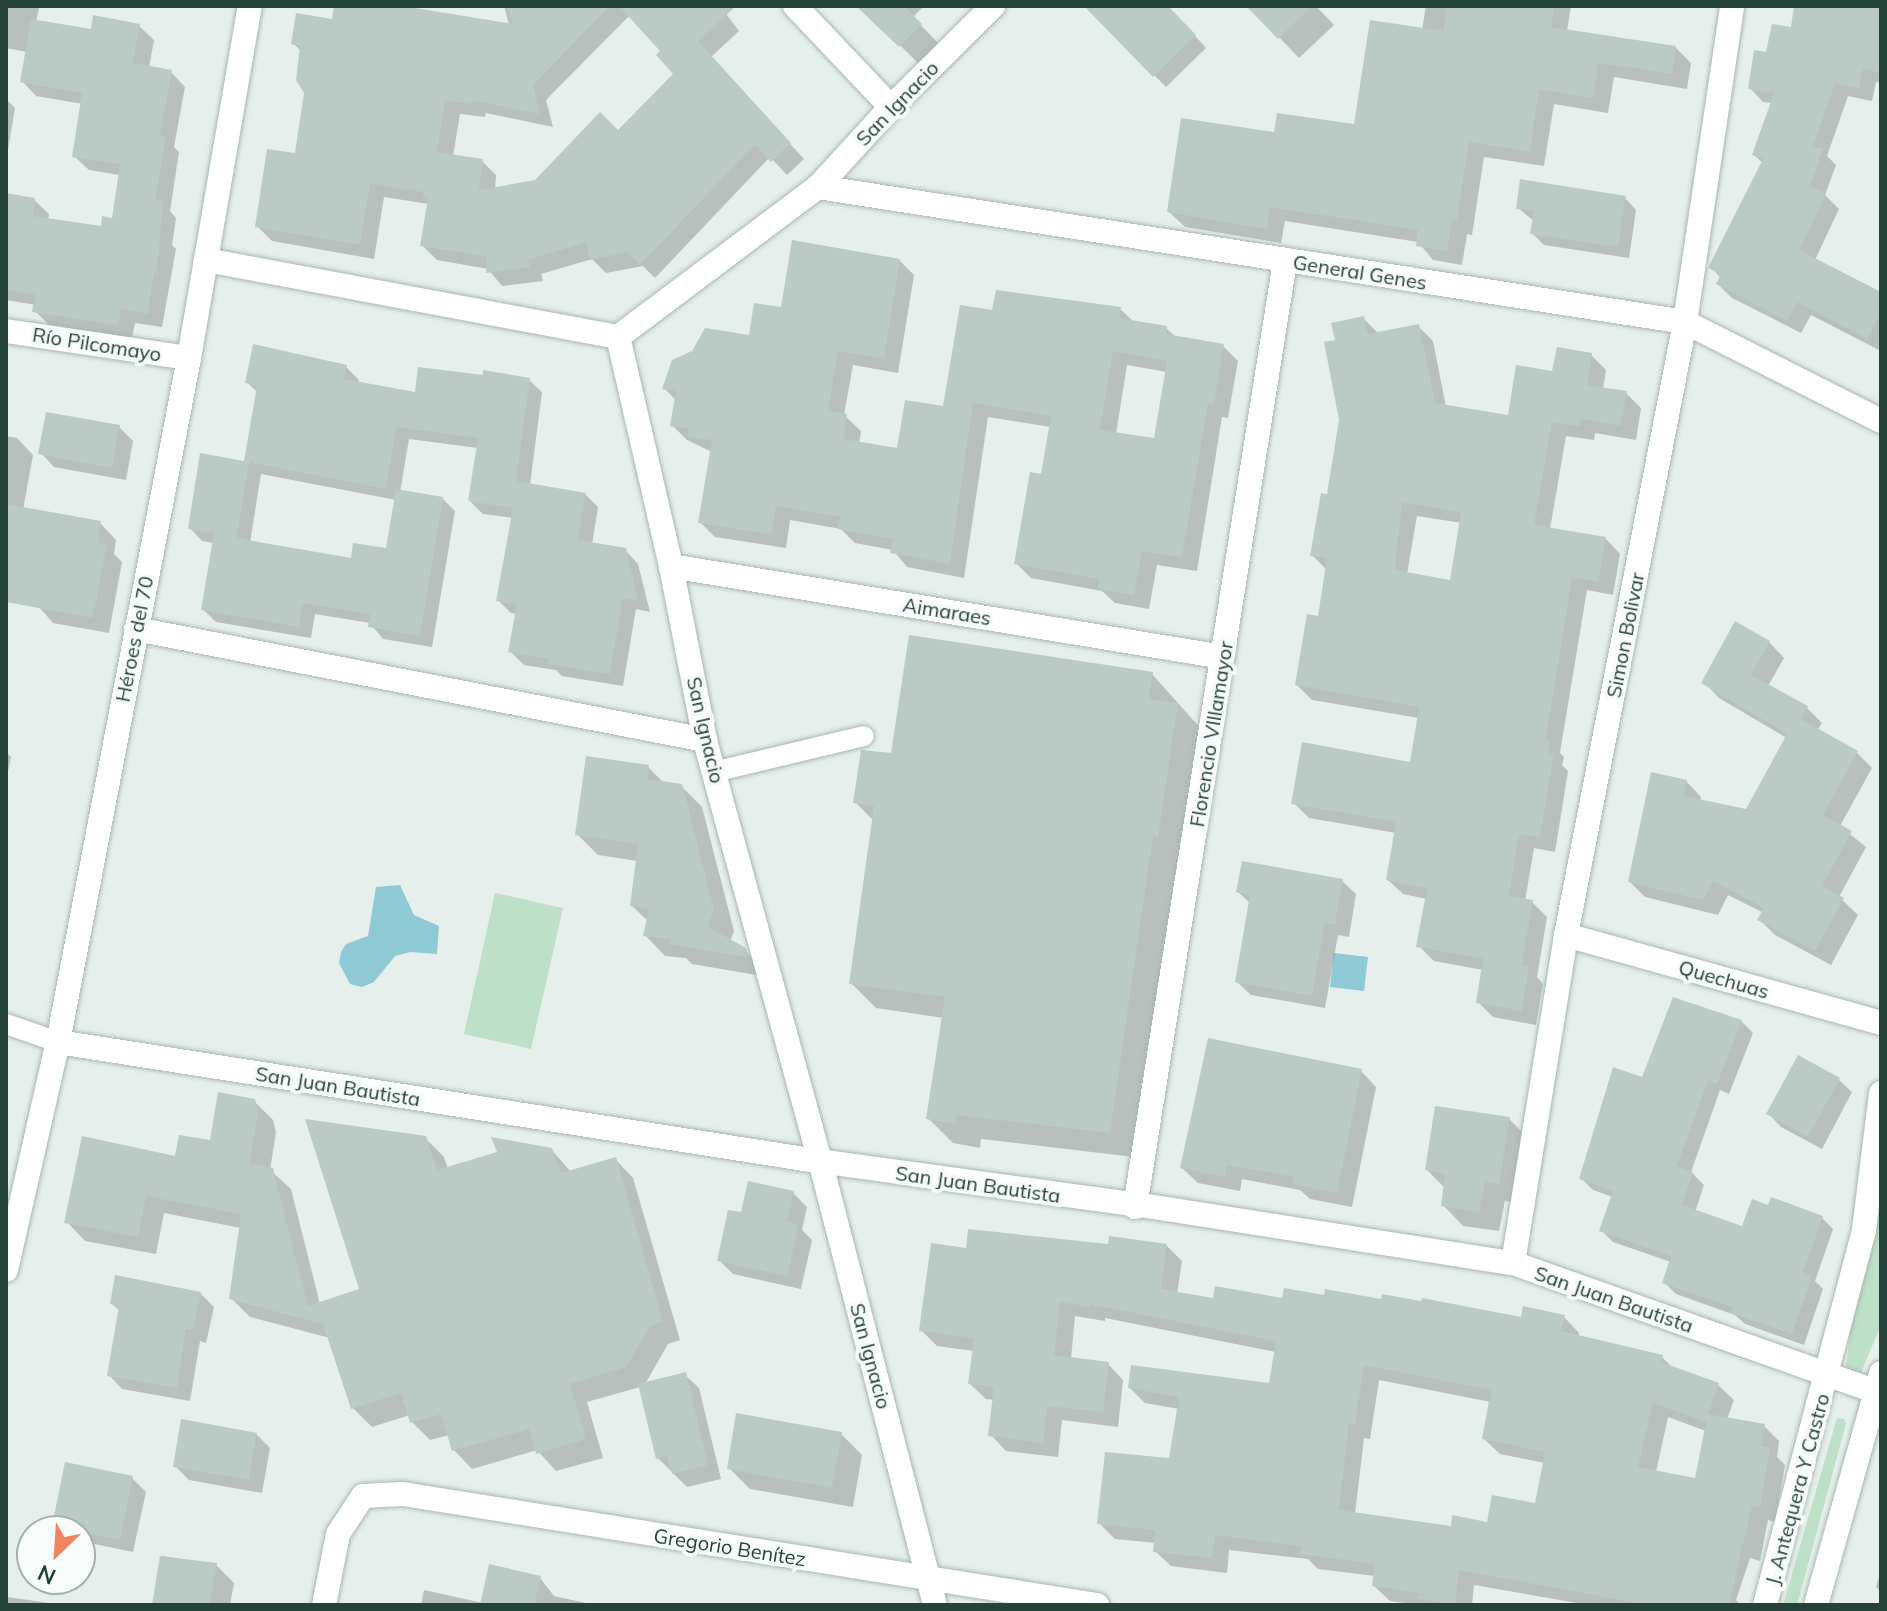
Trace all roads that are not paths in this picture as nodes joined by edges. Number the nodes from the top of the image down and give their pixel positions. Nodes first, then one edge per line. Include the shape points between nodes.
1 (250, 6) edge
2 (795, 6) edge
3 (993, 6) edge
4 (1732, 6) edge
5 (891, 107) junction
6 (818, 187) junction
7 (206, 260) junction
8 (1285, 261) junction
9 (1685, 322) junction
10 (6, 331) edge
11 (618, 337) junction
12 (189, 358) junction
13 (1881, 421) edge
14 (671, 566) junction
15 (136, 629) junction
16 (1223, 657) junction
17 (864, 736) dead end
18 (705, 740) junction
19 (714, 772) junction
20 (1566, 935) junction
21 (1881, 1023) edge
22 (6, 1024) edge
23 (58, 1042) junction
24 (1881, 1093) edge
25 (820, 1161) junction
26 (1135, 1207) junction
27 (12, 1210) edge
28 (1513, 1263) junction
29 (6, 1270) edge
30 (1828, 1374) junction
31 (1879, 1385) edge
32 (930, 1580) junction
33 (324, 1605) edge
34 (935, 1605) edge
35 (1097, 1605) edge
36 (1765, 1605) edge
37 (1816, 1605) edge

1 - 7 street, Héroes del 70
2 - 5 street
3 - 5 street, San Ignacio
4 - 9 street, Simon Bolivar
5 - 6 street, San Ignacio
6 - 8 street, General Genes
6 - 11 street, San Ignacio
7 - 11 street
7 - 12 street, Héroes del 70
8 - 9 street, General Genes
8 - 16 street, Florencio VIllamayor
9 - 13 street, General Genes
9 - 20 street, Simon Bolivar
10 - 12 street, Río Pilcomayo
11 - 14 street, San Ignacio
12 - 15 street, Héroes del 70
14 - 16 street, Aimaraes
14 - 18 street, San Ignacio
15 - 18 street
15 - 23 street, Héroes del 70
16 - 26 street, Florencio VIllamayor
17 - 19 lane
18 - 19 street, San Ignacio
19 - 25 street, San Ignacio
20 - 21 street, Quechuas
20 - 28 street, Simon Bolivar
22 - 23 lane
23 - 25 street, San Juan Bautista
23 - 27 street, Héroes del 70
24 - 30 street, J. Antequera Y Castro via 1864,1230
25 - 26 street, San Juan Bautista
25 - 32 street, San Ignacio
26 - 28 street, San Juan Bautista
27 - 29 street, Héroes del 70
28 - 30 street, San Juan Bautista
30 - 31 street, San Juan Bautista
30 - 36 street, J. Antequera Y Castro
31 - 37 street
32 - 33 street, Gregorio Benítez via 403,1494 363,1496 338,1534
32 - 34 street, San Ignacio
32 - 35 street, Gregorio Benítez

